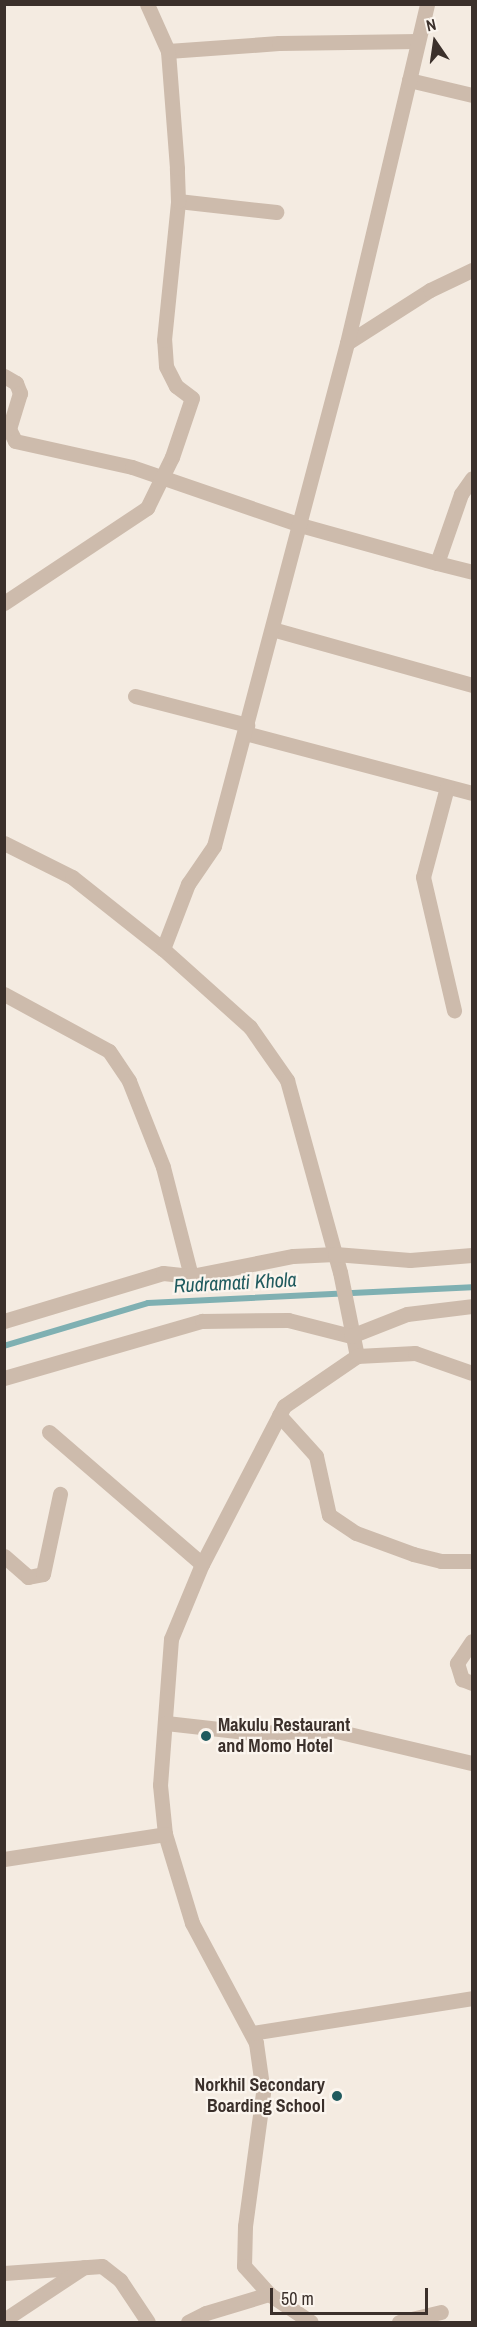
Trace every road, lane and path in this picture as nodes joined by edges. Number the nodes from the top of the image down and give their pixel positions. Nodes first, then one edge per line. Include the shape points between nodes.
1 (147, 4) edge
2 (427, 4) edge
3 (418, 41) junction
4 (168, 51) junction
5 (409, 80) junction
6 (472, 94) edge
7 (177, 201) junction
8 (276, 212) dead end
9 (472, 270) edge
10 (347, 343) junction
11 (4, 376) edge
12 (160, 477) junction
13 (472, 478) edge
14 (300, 525) junction
15 (437, 563) junction
16 (472, 572) edge
17 (4, 603) edge
18 (272, 628) junction
19 (472, 685) edge
20 (135, 696) dead end
21 (246, 729) junction
22 (447, 787) junction
23 (472, 793) edge
24 (4, 843) edge
25 (163, 949) junction
26 (4, 994) edge
27 (454, 1010) dead end
28 (335, 1254) junction
29 (472, 1255) edge
30 (190, 1276) junction
31 (472, 1306) edge
32 (4, 1321) edge
33 (351, 1336) junction
34 (357, 1356) junction
35 (472, 1372) edge
36 (4, 1378) edge
37 (279, 1415) junction
38 (49, 1432) dead end
39 (60, 1494) dead end
40 (4, 1556) edge
41 (472, 1561) edge
42 (202, 1564) junction
43 (472, 1641) edge
44 (472, 1683) edge
45 (166, 1723) junction
46 (472, 1763) edge
47 (165, 1833) junction
48 (4, 1859) edge
49 (472, 1998) edge
50 (252, 2033) junction
51 (87, 2266) junction
52 (4, 2273) edge
53 (269, 2294) junction
54 (441, 2312) dead end
55 (7, 2322) edge
56 (148, 2322) edge
57 (188, 2322) edge
58 (311, 2322) edge
59 (399, 2322) edge

1 - 4 street
2 - 3 street
3 - 4 street via 279,43
3 - 5 street
4 - 7 street
5 - 6 street
5 - 10 street
7 - 8 street
7 - 12 street via 164,340 166,366 176,386 192,398 172,457
9 - 10 street via 420,296
10 - 14 street
11 - 12 street via 16,383 20,393 9,429 15,441
12 - 14 street
12 - 17 street via 147,508
13 - 15 street via 461,494
14 - 15 street
14 - 18 street
15 - 16 street
18 - 19 street
18 - 21 street
20 - 21 street
21 - 22 street
21 - 25 street via 214,846 188,884
22 - 23 street
22 - 27 street via 423,877
24 - 25 street via 72,877
25 - 28 street via 250,1027 287,1080
26 - 30 street via 109,1051 129,1081 163,1167
28 - 29 street via 410,1260
28 - 30 street via 293,1256
28 - 33 street
30 - 32 street via 163,1273
31 - 33 street via 407,1314
33 - 34 street
33 - 36 street via 288,1320 202,1321
34 - 35 street via 415,1353
34 - 37 street via 284,1406
37 - 41 street via 316,1456 329,1515 356,1533 413,1554 441,1562
37 - 42 street
38 - 42 street
39 - 40 street via 43,1574 28,1577
42 - 45 street via 171,1639
43 - 44 street via 457,1663 462,1680
45 - 46 street via 254,1733 350,1732 364,1740
45 - 47 street via 160,1785
47 - 48 street
47 - 50 street via 192,1923
49 - 50 street
50 - 53 street via 263,2093 245,2226 244,2266
51 - 52 street
51 - 55 street via 7,2318
51 - 56 street via 102,2266 120,2280
53 - 57 street
53 - 58 street
54 - 59 street

